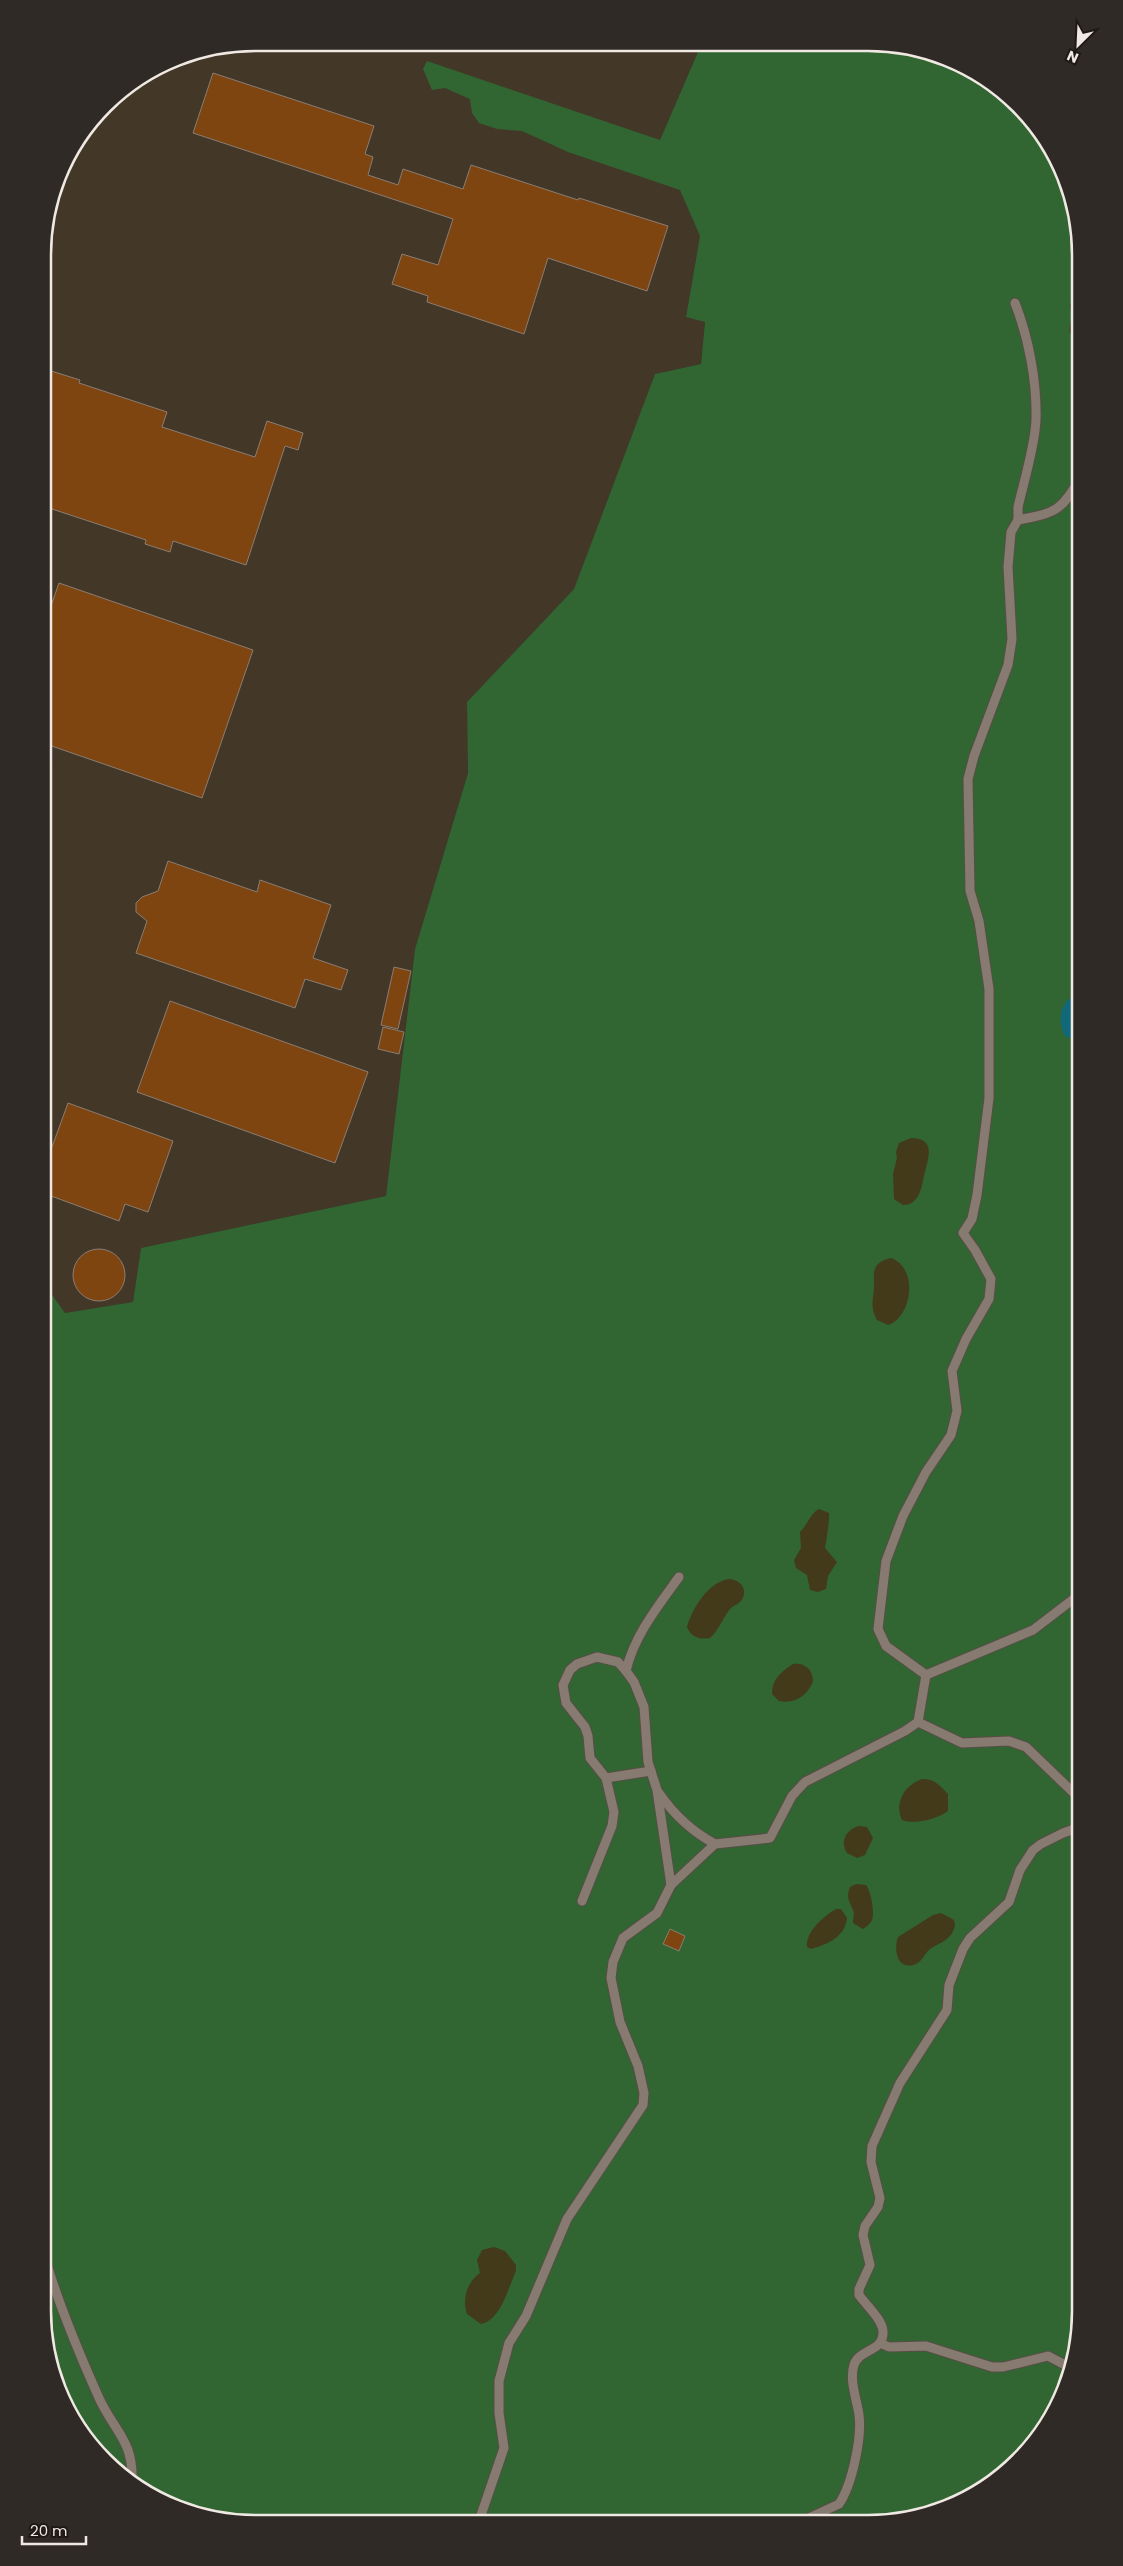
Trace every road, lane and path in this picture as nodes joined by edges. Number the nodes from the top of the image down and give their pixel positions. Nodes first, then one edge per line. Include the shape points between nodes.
1 (1016, 303) dead end
2 (1072, 493) edge
3 (1018, 520) junction
4 (678, 1577) dead end
5 (1072, 1600) edge
6 (626, 1671) junction
7 (926, 1675) junction
8 (918, 1722) junction
9 (651, 1771) junction
10 (606, 1778) junction
11 (657, 1790) junction
12 (1072, 1791) edge
13 (1072, 1830) edge
14 (716, 1844) junction
15 (671, 1885) junction
16 (582, 1901) dead end
17 (51, 2278) edge
18 (880, 2343) junction
19 (1065, 2365) edge
20 (131, 2473) edge
21 (481, 2515) edge
22 (816, 2515) edge

1 - 3 lane via 1026,330 1036,422
2 - 3 lane via 1050,514
3 - 7 lane via 1011,532 1008,567 1012,639 1008,665 968,779 970,891 989,989 989,1098 972,1220 962,1233 991,1279 990,1299 966,1339 952,1371 957,1411 951,1435 926,1472 903,1516 886,1561 878,1629 886,1646
4 - 6 lane via 637,1641
5 - 7 lane via 1033,1630
6 - 9 lane via 644,1707
6 - 10 lane via 618,1662 597,1657 577,1664 563,1685 566,1703 588,1736 590,1758
7 - 8 lane
8 - 12 lane via 962,1743 1009,1741 1026,1747
8 - 14 lane via 805,1782 792,1796 770,1838
9 - 10 lane
9 - 11 lane
10 - 16 lane via 614,1812 612,1826
11 - 14 lane via 692,1830
11 - 15 lane
13 - 18 lane via 1033,1850 1020,1870 1009,1902 962,1949 949,1985 947,2010 900,2083 872,2146 871,2162 880,2198 863,2235 870,2266 859,2295 883,2327
14 - 15 lane
15 - 21 lane via 657,1912 623,1938 613,1962 611,1978 618,2014 638,2066 644,2093 643,2105 567,2219 526,2316 509,2343 499,2381 504,2448
17 - 20 lane via 100,2399 128,2445
18 - 19 lane via 889,2347 926,2346 992,2367 1003,2368 1048,2356
18 - 22 lane via 858,2358 854,2366 859,2418 849,2485 840,2504

